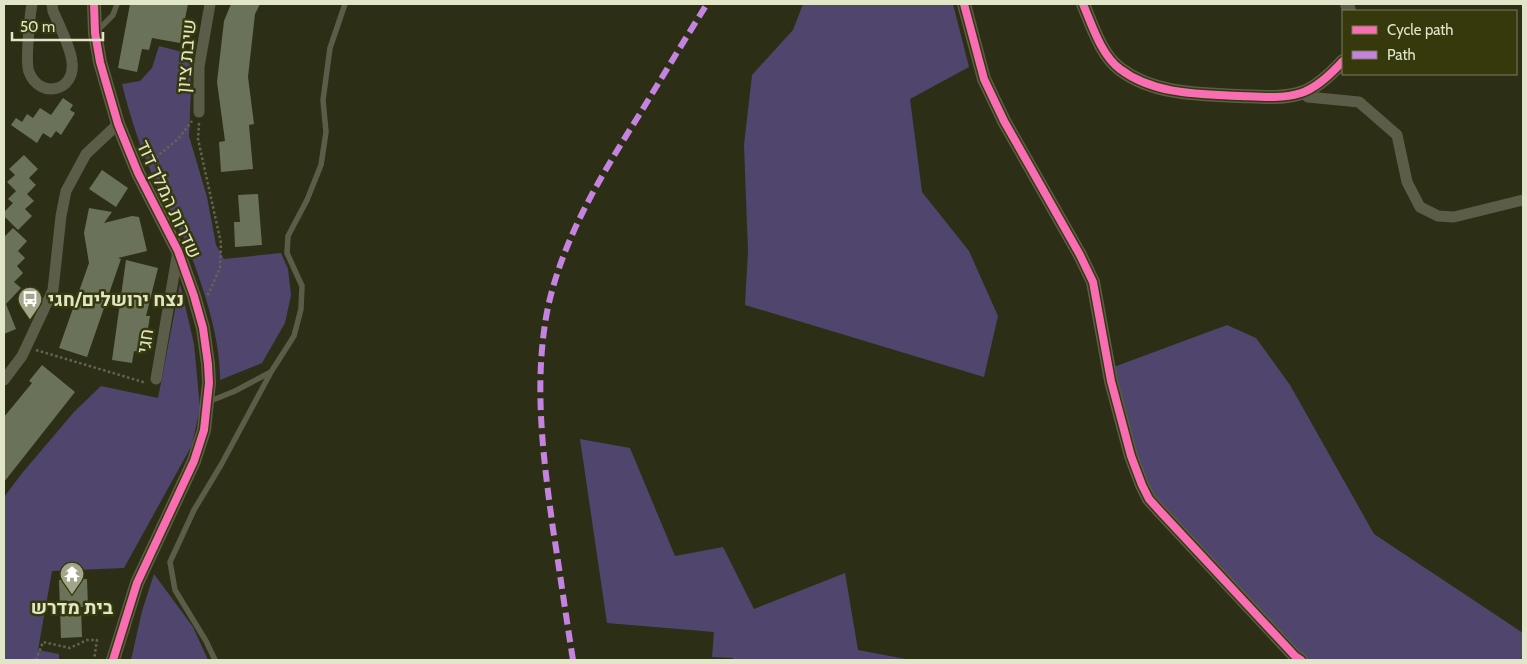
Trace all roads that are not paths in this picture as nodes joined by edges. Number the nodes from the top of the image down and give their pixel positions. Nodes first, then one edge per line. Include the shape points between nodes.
1 (32, 4) edge
2 (52, 4) edge
3 (94, 4) edge
4 (118, 4) edge
5 (210, 4) edge
6 (346, 4) edge
7 (964, 4) edge
8 (1083, 4) edge
9 (95, 33) junction
10 (1342, 62) edge
11 (1303, 92) junction
12 (199, 112) road end
13 (118, 124) junction
14 (1523, 200) edge
15 (178, 251) junction
16 (271, 372) junction
17 (156, 379) road end
18 (4, 380) edge
19 (208, 402) junction
20 (113, 660) edge
21 (215, 660) edge
22 (1301, 660) edge

1 - 2 street via 27,65 35,82 42,88 53,90 69,80 72,61
3 - 9 street, שדרות המלך דוד
4 - 9 lane via 113,15
5 - 12 street, שיבת ציון via 199,67
6 - 16 lane via 330,48 323,100 326,132 320,166 288,236 287,253 302,286 301,308 294,336
7 - 22 street via 984,79 1093,282 1111,381 1142,485 1158,509
8 - 11 street via 1109,58 1138,80 1164,89 1196,94 1268,97
9 - 13 street, שדרות המלך דוד
10 - 11 street via 1319,83
11 - 14 street via 1308,97 1359,102 1398,135 1407,182 1420,206 1438,216 1454,217
13 - 15 street, שדרות המלך דוד via 138,173
13 - 18 street via 86,154 66,191 53,290 27,347
15 - 17 street, חגי
15 - 19 street, שדרות המלך דוד via 198,312 208,364
16 - 19 lane
16 - 21 lane via 194,510 170,562 174,590
19 - 20 street, שדרות המלך דוד via 204,430 194,461 137,583

